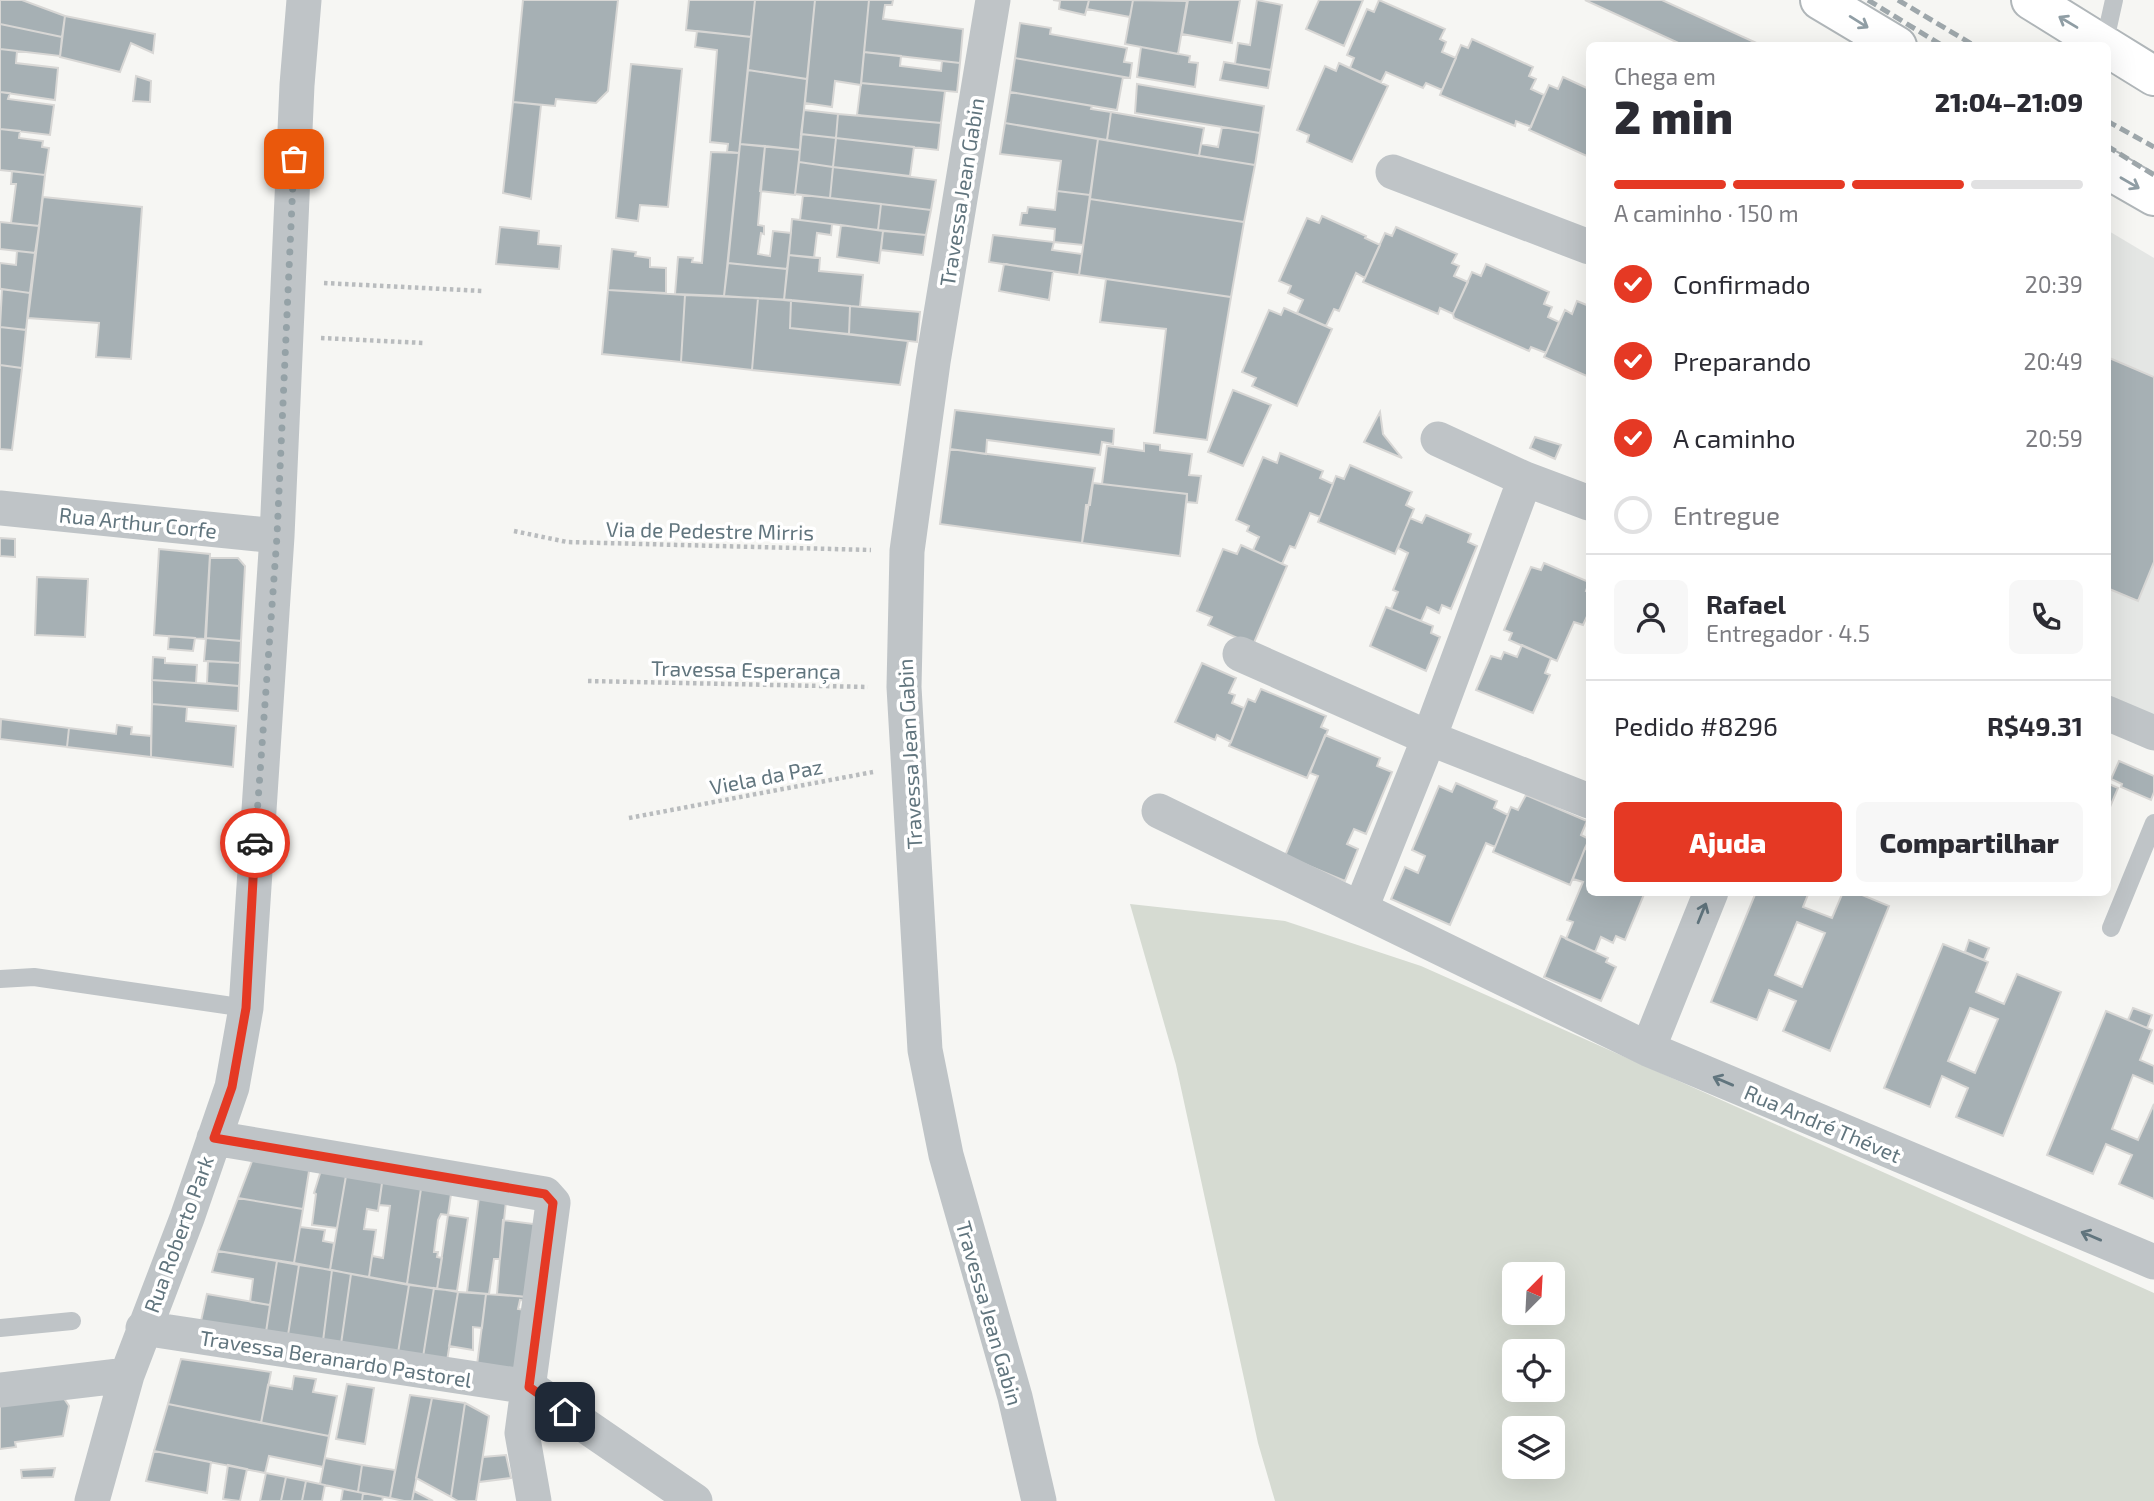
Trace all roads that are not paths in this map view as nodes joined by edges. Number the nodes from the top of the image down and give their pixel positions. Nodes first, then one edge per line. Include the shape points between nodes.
1 (304, 0) edge
2 (993, 0) edge
3 (1820, 0) edge
4 (2031, 0) edge
5 (2115, 0) edge
6 (1890, 42) edge
7 (2099, 42) edge
8 (2107, 42) edge
9 (2111, 49) edge
10 (2154, 76) edge
11 (2111, 171) edge
12 (1393, 172) dead end
13 (2154, 196) edge
14 (1586, 246) edge
15 (1438, 439) dead end
16 (1525, 479) junction
17 (1586, 502) edge
18 (0, 508) edge
19 (277, 536) junction
20 (1241, 654) dead end
21 (2111, 715) edge
22 (2154, 733) edge
23 (1429, 738) junction
24 (1586, 800) edge
25 (1159, 811) dead end
26 (2154, 823) edge
27 (1709, 896) edge
28 (1361, 908) junction
29 (2111, 928) dead end
30 (0, 979) edge
31 (246, 1008) junction
32 (1648, 1049) junction
33 (214, 1138) junction
34 (2154, 1262) edge
35 (72, 1321) dead end
36 (0, 1328) edge
37 (143, 1328) junction
38 (127, 1375) junction
39 (529, 1387) junction
40 (0, 1390) edge
41 (92, 1501) edge
42 (534, 1501) edge
43 (695, 1501) edge
44 (1039, 1501) edge

1 - 19 street, Rua Roberto Park
2 - 44 street, Travessa Jean Gabin via 907,551 904,687 925,1050 946,1155 1015,1397
3 -> 6 main road
7 -> 4 main road
5 - 8 lane
9 - 10 main road
11 -> 13 main road
12 - 14 street
15 - 16 street
16 - 17 street
16 - 23 street
18 - 19 street, Rua Arthur Corfe
19 - 31 street, Rua Roberto Park
20 - 23 street
21 - 22 street
23 - 24 street
23 - 28 street
25 - 28 street, Rua André Thévet
26 - 29 lane
32 -> 27 street
28 - 32 street, Rua André Thévet
30 - 31 lane via 34,977
31 - 33 street, Rua Roberto Park via 232,1087
34 -> 32 street, Rua André Thévet
33 - 37 street, Rua Roberto Park
33 - 39 street via 545,1194 553,1203
35 - 36 lane
37 - 38 street, Rua Roberto Park
37 - 39 street, Travessa Beranardo Pastorel
38 - 40 street
38 - 41 street, Rua Roberto Park
39 - 42 street via 522,1433
39 - 43 street

